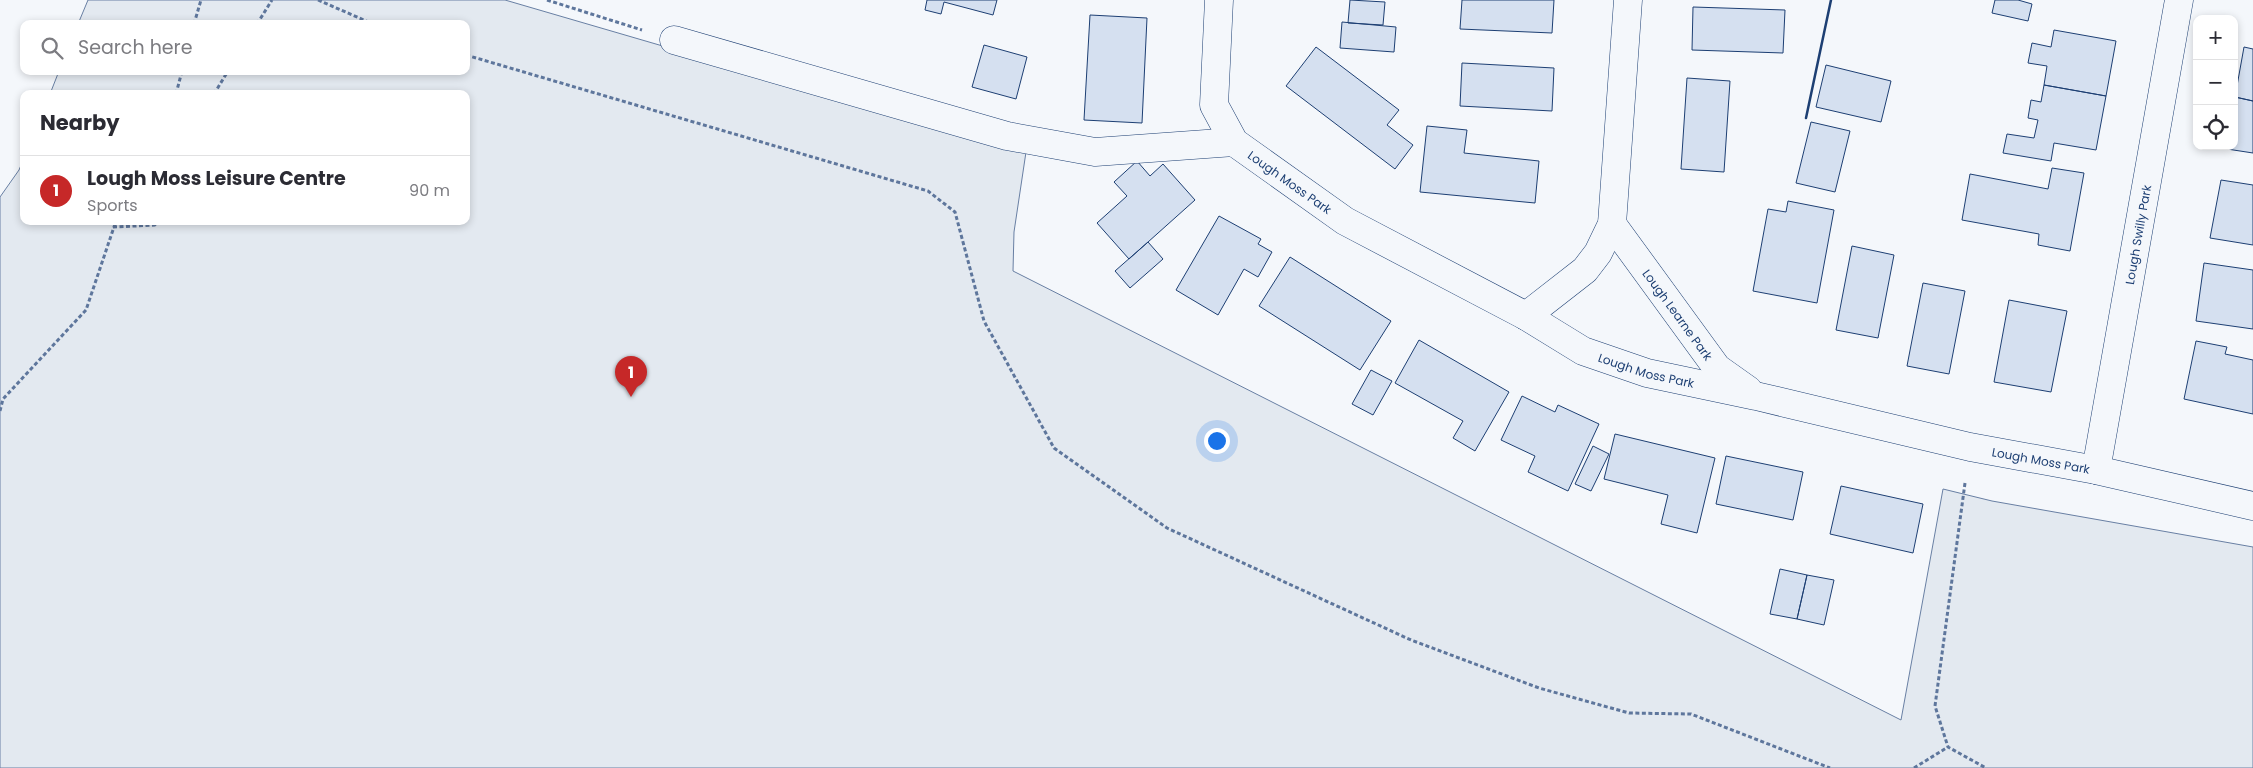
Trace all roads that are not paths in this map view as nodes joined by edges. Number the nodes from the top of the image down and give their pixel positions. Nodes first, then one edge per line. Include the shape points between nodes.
1 (1219, 0) edge
2 (1628, 0) edge
3 (2179, 0) edge
4 (674, 40) road end
5 (1234, 142) junction
6 (1612, 224) junction
7 (1526, 316) junction
8 (1756, 396) junction
9 (2096, 470) junction
10 (2253, 506) edge

1 - 5 street, Lough Moss Park via 1214,105
2 - 6 street
3 - 9 street, Lough Swilly Park
4 - 5 street via 1007,136 1094,152
5 - 7 street, Lough Moss Park via 1345,221
6 - 7 street via 1598,253 1585,270
6 - 8 street, Lough Learne Park via 1717,368
7 - 8 street, Lough Moss Park via 1583,351 1648,373
8 - 9 street, Lough Moss Park via 1970,447
9 - 10 street, Lough Moss Park

